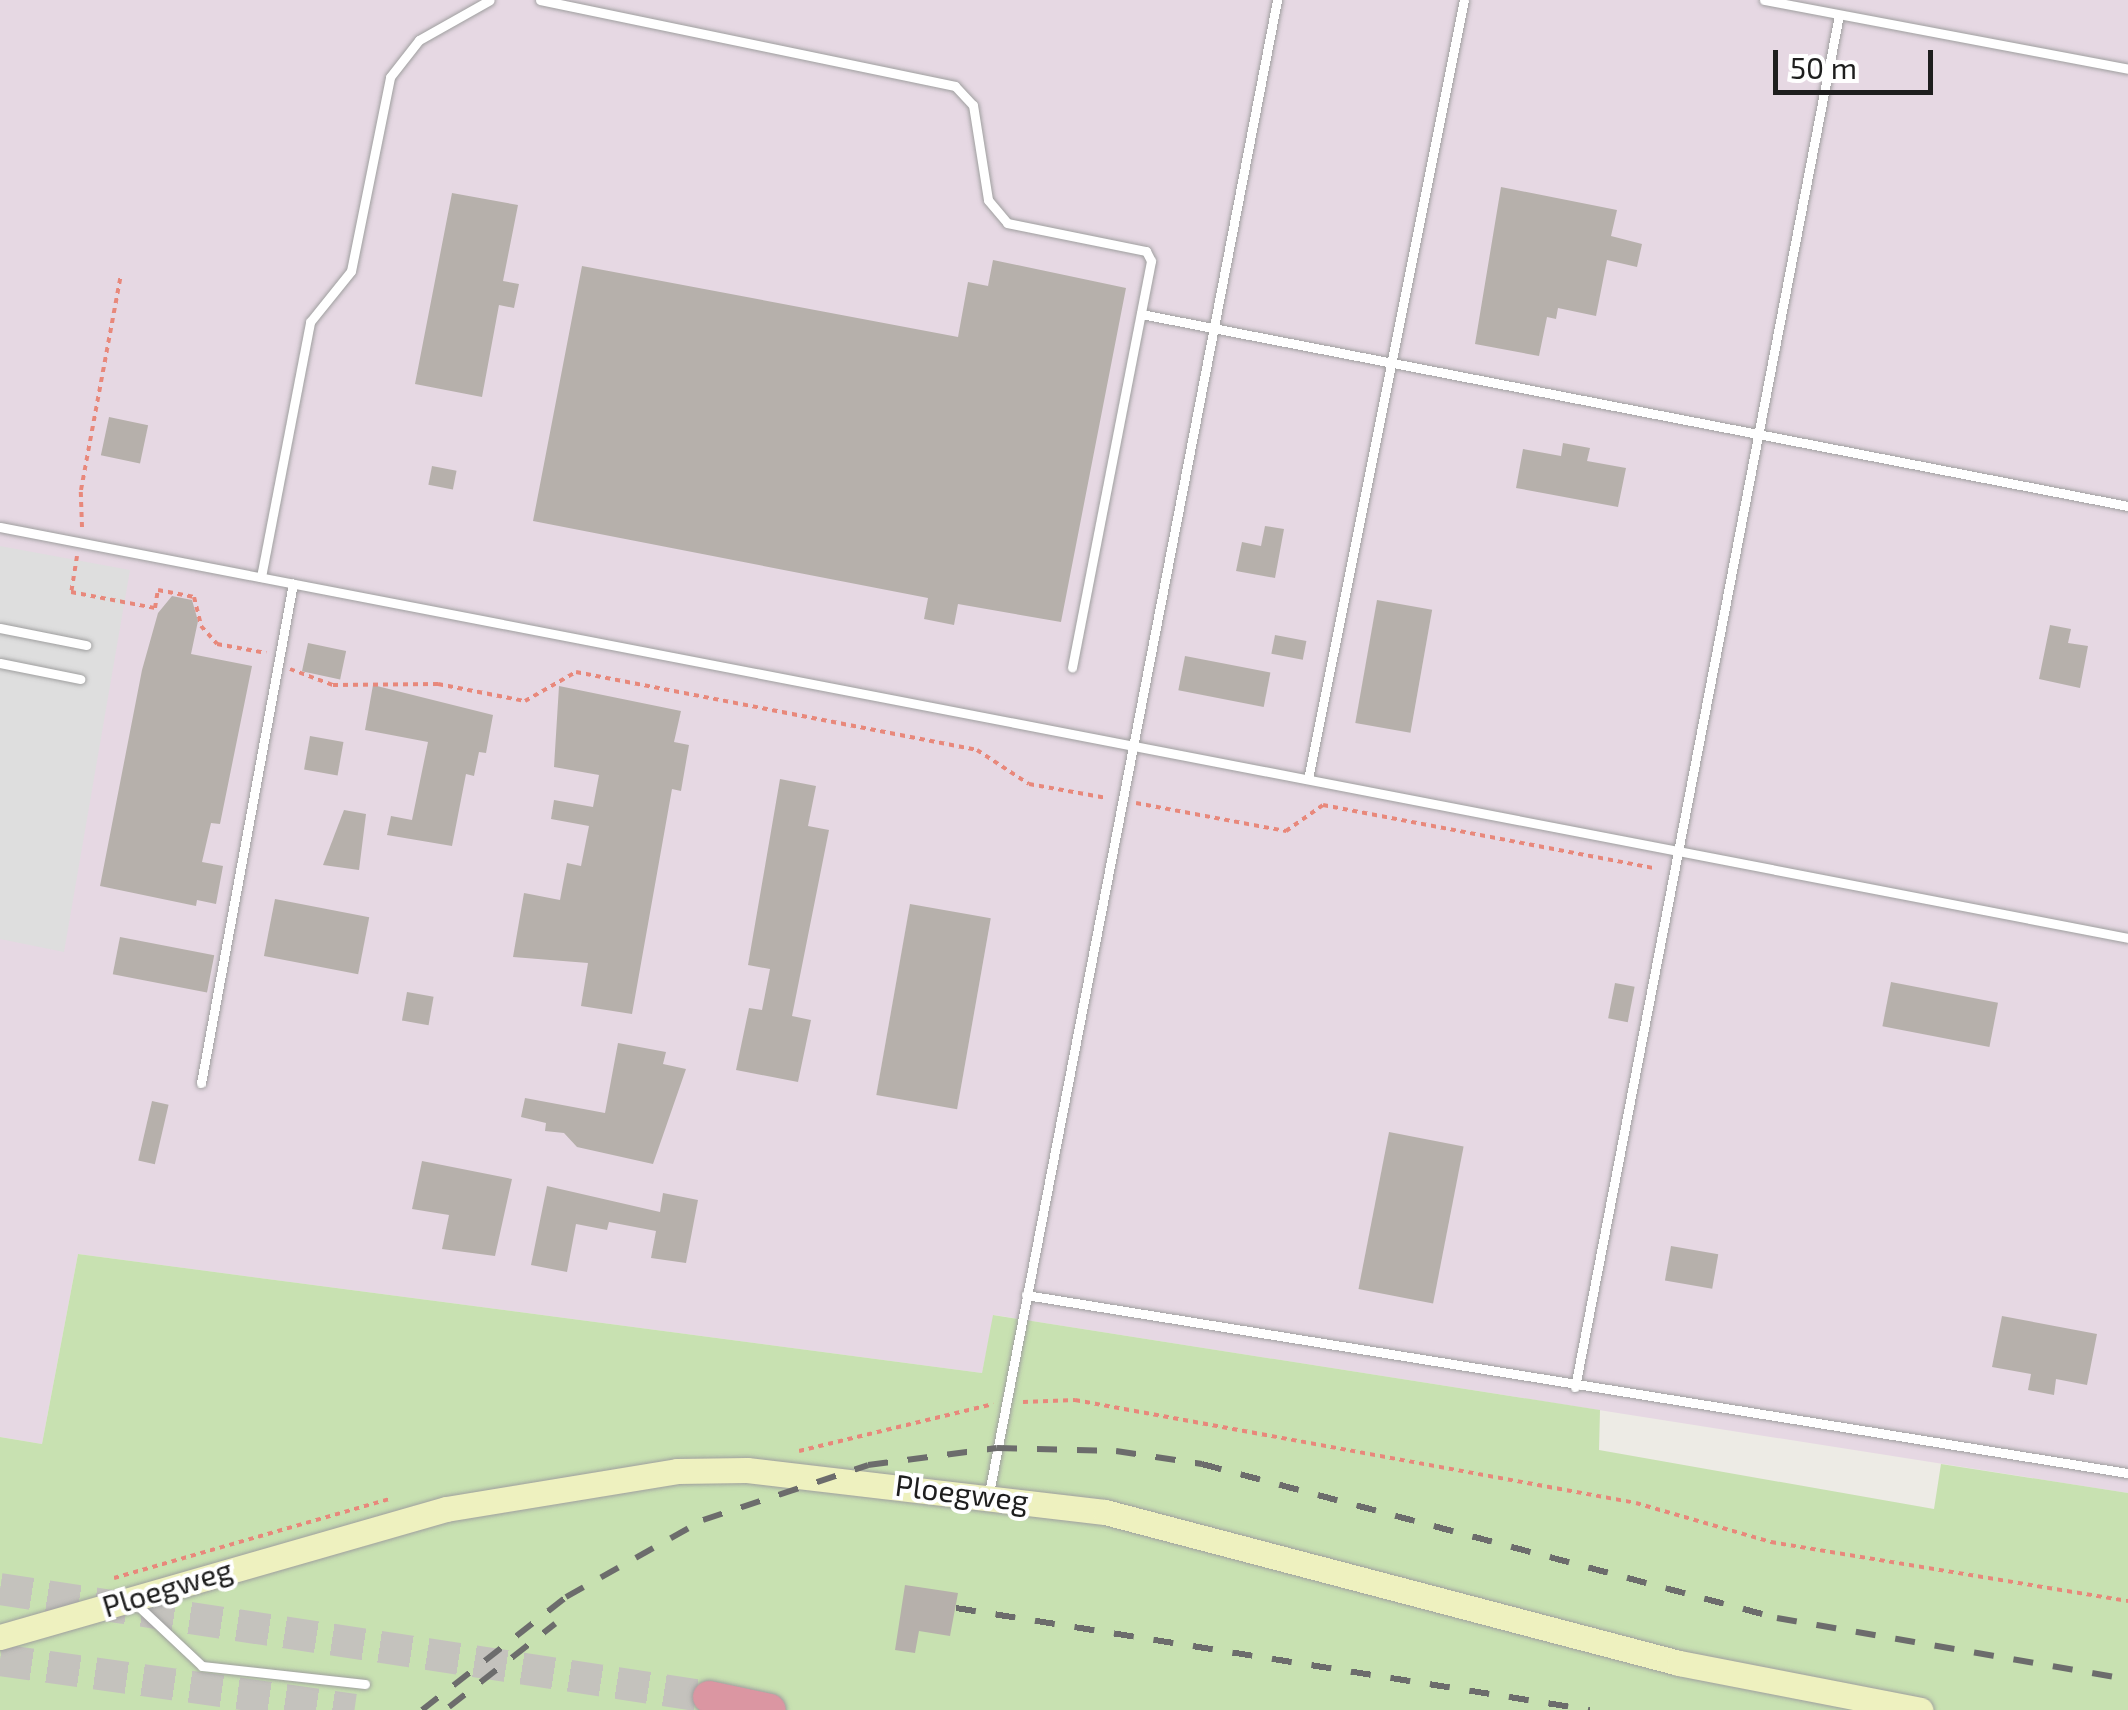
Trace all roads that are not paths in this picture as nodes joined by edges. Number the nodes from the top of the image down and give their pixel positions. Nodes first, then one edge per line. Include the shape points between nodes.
1 (490, 0) edge
2 (540, 0) edge
3 (1277, 0) edge
4 (1464, 0) edge
5 (1764, 0) edge
6 (1839, 15) junction
7 (2128, 69) edge
8 (1141, 314) junction
9 (1214, 328) junction
10 (1391, 362) junction
11 (1760, 432) junction
12 (2128, 506) edge
13 (0, 527) edge
14 (261, 577) junction
15 (294, 584) junction
16 (0, 628) edge
17 (86, 645) dead end
18 (0, 663) edge
19 (1072, 667) dead end
20 (80, 679) dead end
21 (1133, 746) junction
22 (1308, 779) junction
23 (1680, 851) junction
24 (2128, 938) edge
25 (201, 1083) dead end
26 (1026, 1295) junction
27 (1575, 1386) junction
28 (2128, 1473) edge
29 (989, 1494) junction
30 (130, 1598) junction
31 (0, 1637) edge
32 (365, 1684) dead end
33 (709, 1697) tunnel mouth
34 (770, 1710) edge
35 (1920, 1710) edge

1 - 14 lane via 419,40 390,76 351,271 310,322
2 - 8 lane via 955,86 974,105 995,211 1007,223 1146,250 1152,261
3 - 9 lane
4 - 10 lane
5 - 6 lane
6 - 7 lane
6 - 11 lane
8 - 9 lane
8 - 19 lane
9 - 10 lane
9 - 21 lane
10 - 11 lane
10 - 22 lane
11 - 12 lane
11 - 23 lane
13 - 14 lane
14 - 15 lane
15 - 21 lane
15 - 25 lane
16 - 17 lane
18 - 20 lane
21 - 22 lane
21 - 26 lane
22 - 23 lane
23 - 24 lane
23 - 27 lane
26 - 27 lane
26 - 29 lane
27 - 28 lane
29 - 30 street, Ploegweg via 762,1470 677,1470 408,1518
29 - 35 street, Ploegweg via 1234,1540 1679,1663
30 - 31 street, Ploegweg
30 - 32 lane via 202,1666
33 - 34 highway

